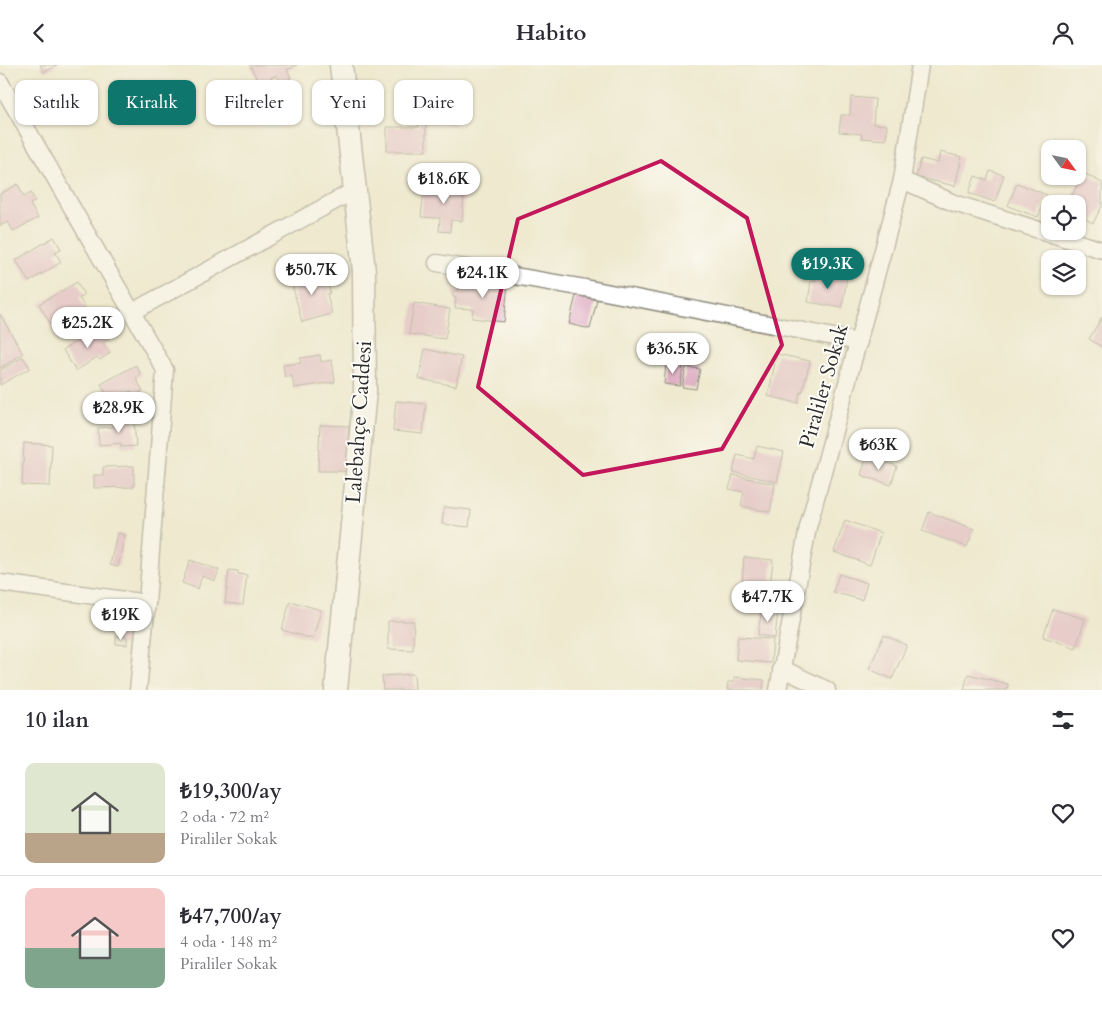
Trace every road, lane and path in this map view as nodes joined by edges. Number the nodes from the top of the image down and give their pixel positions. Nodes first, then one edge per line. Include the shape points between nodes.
1 (341, 65) edge
2 (920, 65) edge
3 (0, 83) edge
4 (902, 180) junction
5 (354, 190) junction
6 (1102, 250) edge
7 (437, 263) dead end
8 (132, 312) junction
9 (859, 342) junction
10 (0, 583) edge
11 (147, 603) junction
12 (781, 668) junction
13 (138, 690) edge
14 (336, 690) edge
15 (778, 690) edge
16 (827, 690) edge

1 - 5 street, Lalebahçe Caddesi
2 - 4 street, Piraliler Sokak
3 - 8 street
4 - 6 street via 954,203
4 - 9 street, Piraliler Sokak
5 - 8 street
5 - 14 street, Lalebahçe Caddesi via 364,271 365,391
7 - 9 street
8 - 11 street via 165,370
9 - 12 street, Piraliler Sokak via 808,527
10 - 11 street
11 - 13 street
12 - 15 street, Piraliler Sokak
12 - 16 street

